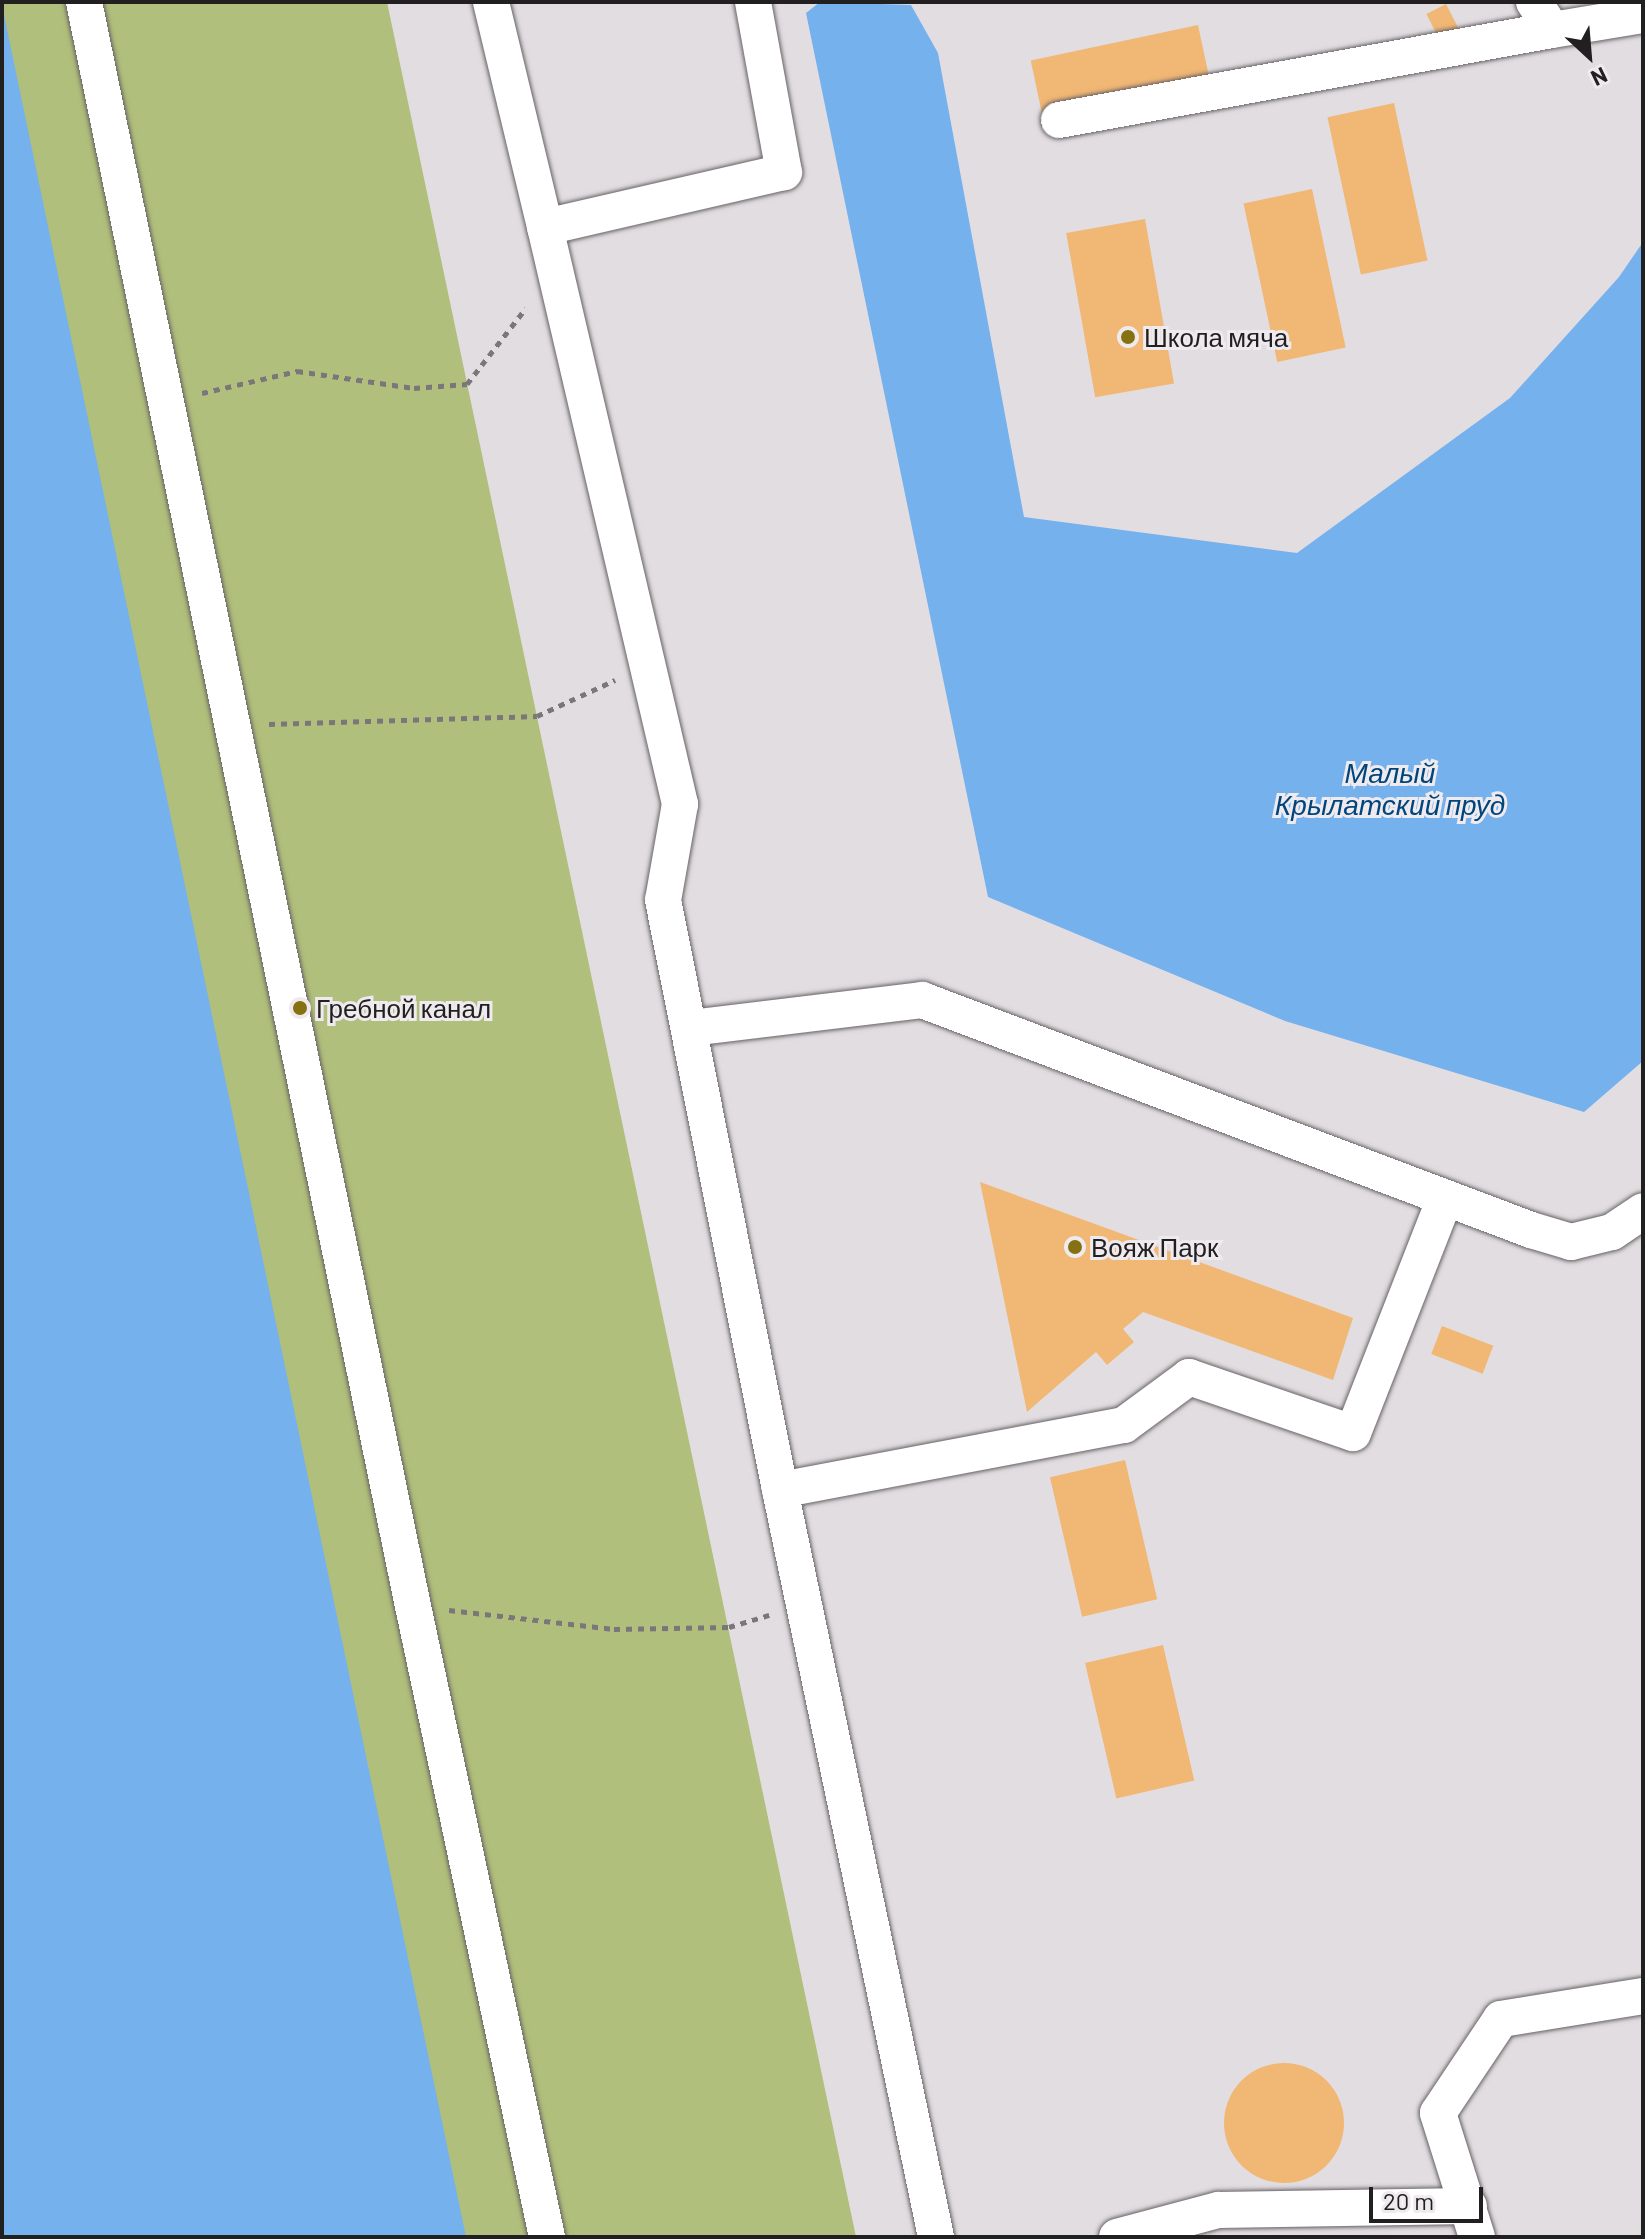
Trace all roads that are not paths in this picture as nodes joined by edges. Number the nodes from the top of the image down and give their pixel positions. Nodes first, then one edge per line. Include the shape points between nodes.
1 (84, 2) edge
2 (491, 2) edge
3 (753, 2) edge
4 (1643, 15) edge
5 (1543, 16) edge
6 (1059, 120) dead end
7 (545, 227) junction
8 (691, 1028) junction
9 (1445, 1198) junction
10 (1643, 1211) edge
11 (780, 1490) junction
12 (1643, 1996) edge
13 (1473, 2222) edge
14 (547, 2237) edge
15 (936, 2237) edge
16 (1117, 2237) edge

1 - 14 lane
2 - 7 lane
3 - 7 lane via 784,172
4 - 5 lane
5 - 6 lane
7 - 8 lane via 680,804 663,900
8 - 9 lane via 922,1000
8 - 11 lane
9 - 10 lane via 1571,1242 1612,1232
9 - 11 lane via 1353,1433 1189,1377 1124,1425
11 - 15 lane
12 - 13 lane via 1501,2019 1438,2113
13 - 16 lane via 1218,2210

